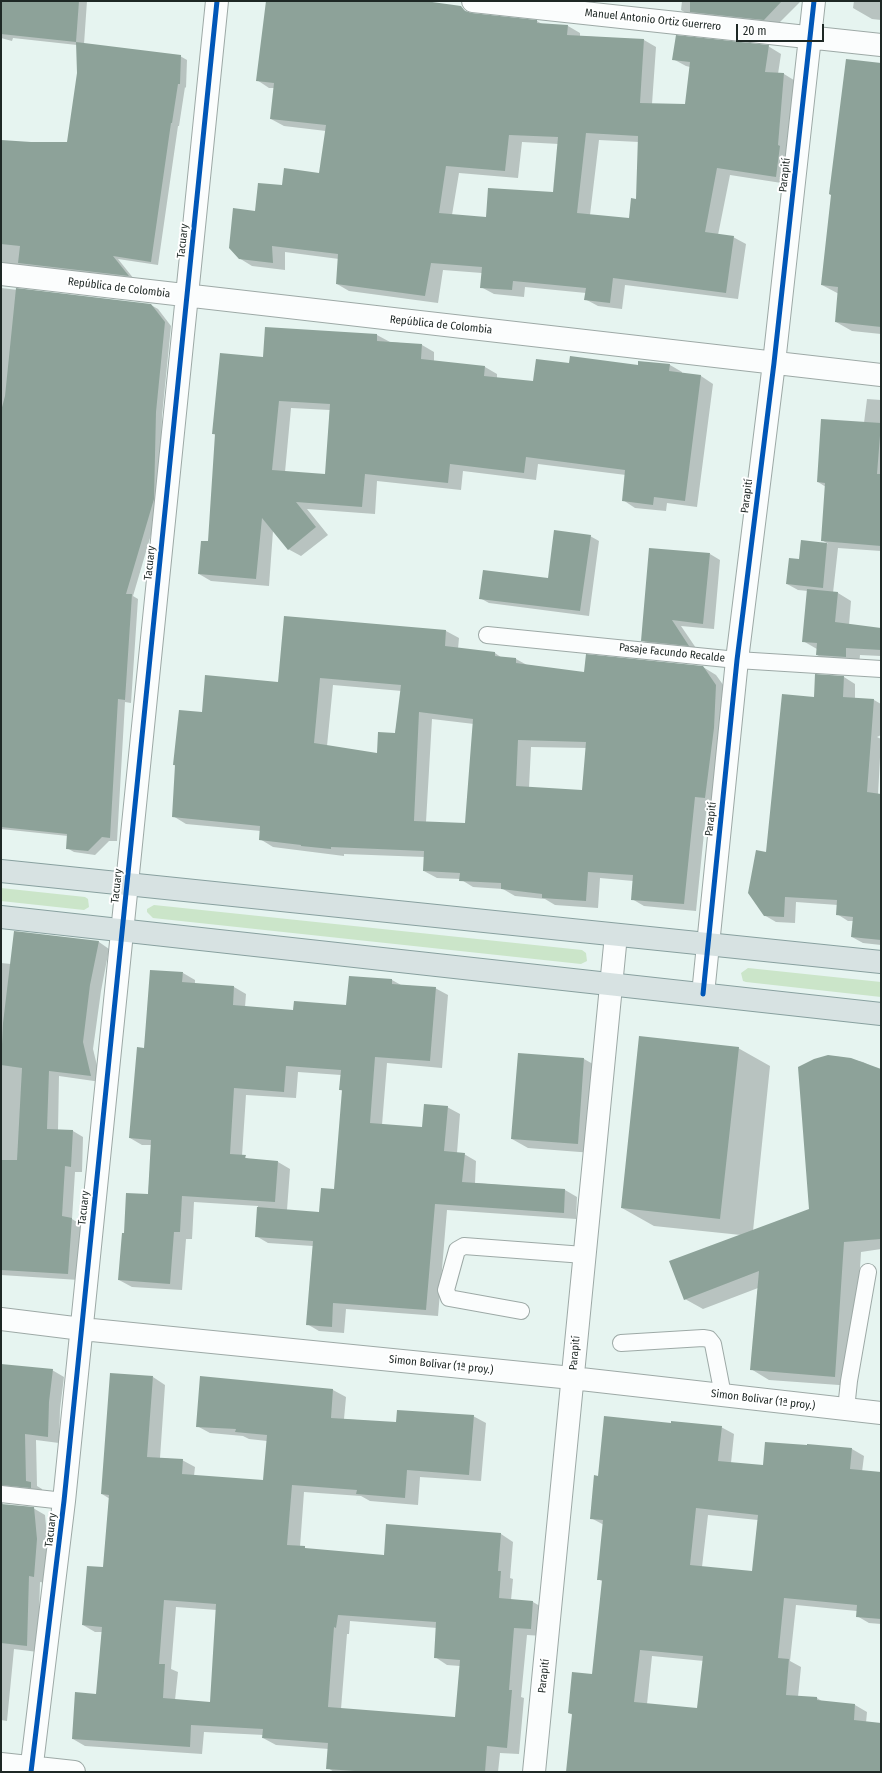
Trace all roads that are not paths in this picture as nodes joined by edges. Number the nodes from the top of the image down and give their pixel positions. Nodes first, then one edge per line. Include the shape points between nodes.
1 (217, 1) edge
2 (473, 1) edge
3 (814, 1) edge
4 (810, 37) junction
5 (881, 45) edge
6 (1, 274) edge
7 (187, 296) junction
8 (774, 362) junction
9 (881, 375) edge
10 (487, 635) dead end
11 (737, 660) junction
12 (881, 669) edge
13 (1, 871) edge
14 (127, 884) junction
15 (1, 917) edge
16 (123, 930) junction
17 (616, 934) junction
18 (709, 945) junction
19 (881, 962) edge
20 (611, 984) junction
21 (703, 994) junction
22 (881, 1014) edge
23 (584, 1255) junction
24 (868, 1272) dead end
25 (521, 1311) dead end
26 (1, 1319) edge
27 (82, 1329) junction
28 (621, 1343) dead end
29 (572, 1378) junction
30 (722, 1395) junction
31 (846, 1409) junction
32 (881, 1413) edge
33 (1, 1494) edge
34 (64, 1501) junction
35 (1, 1764) edge
36 (32, 1770) edge
37 (74, 1772) edge
38 (534, 1772) edge

1 - 7 street, Tacuary
2 - 4 street, Manuel Antonio Ortiz Guerrero
3 - 4 street, Parapití
4 - 5 street, Manuel Antonio Ortiz Guerrero
4 - 8 street, Parapití
6 - 7 street, República de Colombia
7 - 8 street, República de Colombia
7 - 14 street, Tacuary
8 - 9 street, República de Colombia
8 - 11 street, Parapití
10 - 11 lane, Pasaje Facundo Recalde
11 - 12 lane, Pasaje Facundo Recalde
11 - 18 street, Parapití
13 - 14 main road
14 - 16 street, Tacuary
14 - 17 main road
15 - 16 main road
16 - 20 main road
16 - 27 street, Tacuary
17 - 18 main road
17 - 20 street, Parapití
18 - 19 main road
18 - 21 street, Parapití
20 - 21 main road
20 - 23 street, Parapití
21 - 22 main road
23 - 25 lane via 464,1246 457,1250 446,1290 449,1298
23 - 29 street, Parapití
24 - 31 lane
26 - 27 street, Simon Bolivar (1ª proy.)
27 - 29 street, Simon Bolivar (1ª proy.)
27 - 34 street, Tacuary
28 - 30 lane via 709,1339 713,1344
29 - 30 street, Simon Bolivar (1ª proy.)
29 - 38 street, Parapití
30 - 31 street, Simon Bolivar (1ª proy.)
31 - 32 street, Simon Bolivar (1ª proy.)
33 - 34 lane
34 - 36 street, Tacuary
35 - 36 street
36 - 37 street

